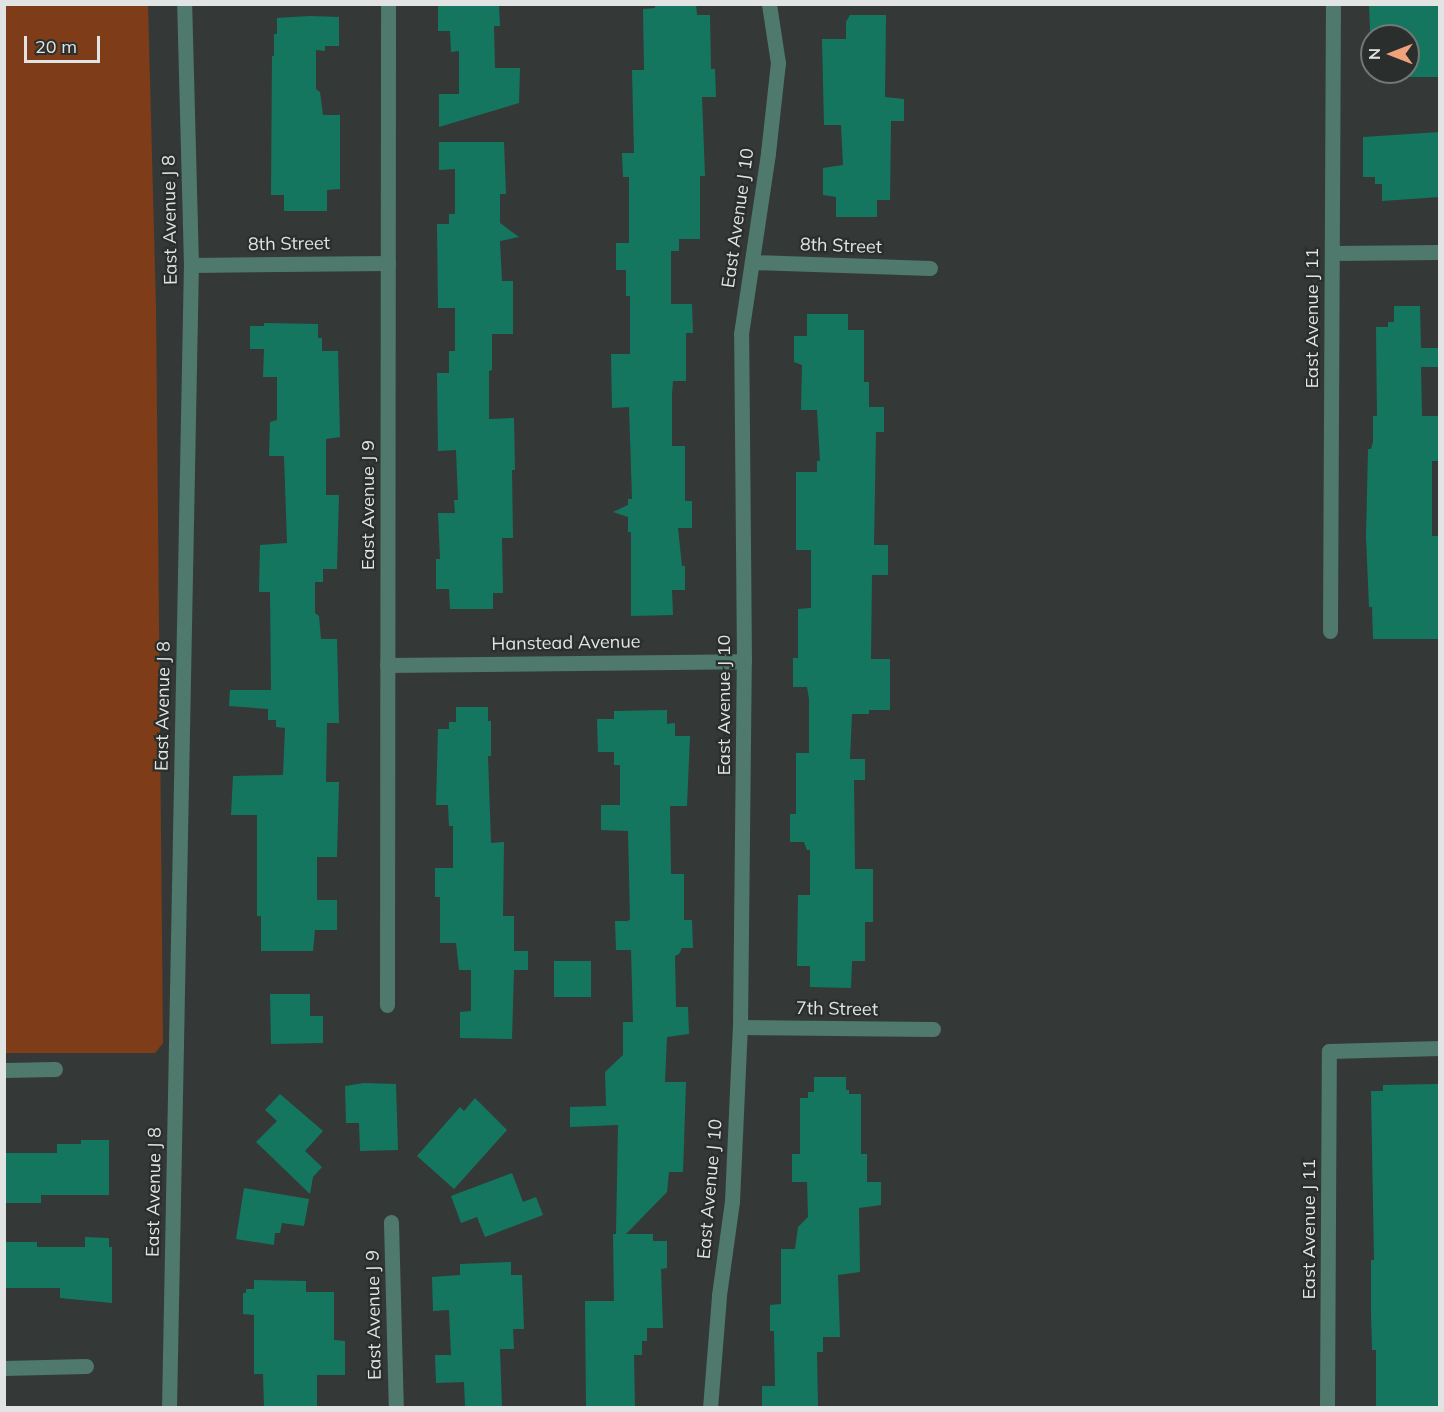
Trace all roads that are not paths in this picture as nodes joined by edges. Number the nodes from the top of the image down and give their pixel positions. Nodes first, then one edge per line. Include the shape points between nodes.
1 (184, 4) edge
2 (388, 4) edge
3 (770, 4) edge
4 (1333, 4) edge
5 (1440, 252) edge
6 (1332, 253) junction
7 (752, 262) junction
8 (388, 263) junction
9 (191, 265) junction
10 (930, 268) dead end
11 (1330, 631) dead end
12 (744, 661) junction
13 (387, 665) junction
14 (387, 1005) dead end
15 (740, 1027) junction
16 (933, 1029) dead end
17 (1440, 1048) edge
18 (55, 1069) dead end
19 (4, 1070) edge
20 (392, 1222) dead end
21 (86, 1366) dead end
22 (4, 1368) edge
23 (170, 1407) edge
24 (396, 1407) edge
25 (710, 1407) edge
26 (1327, 1407) edge

1 - 9 street, East Avenue J 8
2 - 8 street, East Avenue J 9
3 - 7 street, East Avenue J 10 via 778,63
4 - 6 street, East Avenue J 11
5 - 6 street
6 - 11 street, East Avenue J 11
7 - 10 street, 8th Street
7 - 12 street, East Avenue J 10 via 741,334
8 - 9 street, 8th Street
8 - 13 street, East Avenue J 9
9 - 23 street, East Avenue J 8
12 - 13 street, Hanstead Avenue
12 - 15 street, East Avenue J 10
13 - 14 street, East Avenue J 9
15 - 16 street, 7th Street
15 - 25 street, East Avenue J 10 via 732,1201
17 - 26 street, East Avenue J 11 via 1329,1051
18 - 19 street
20 - 24 street, East Avenue J 9
21 - 22 street

